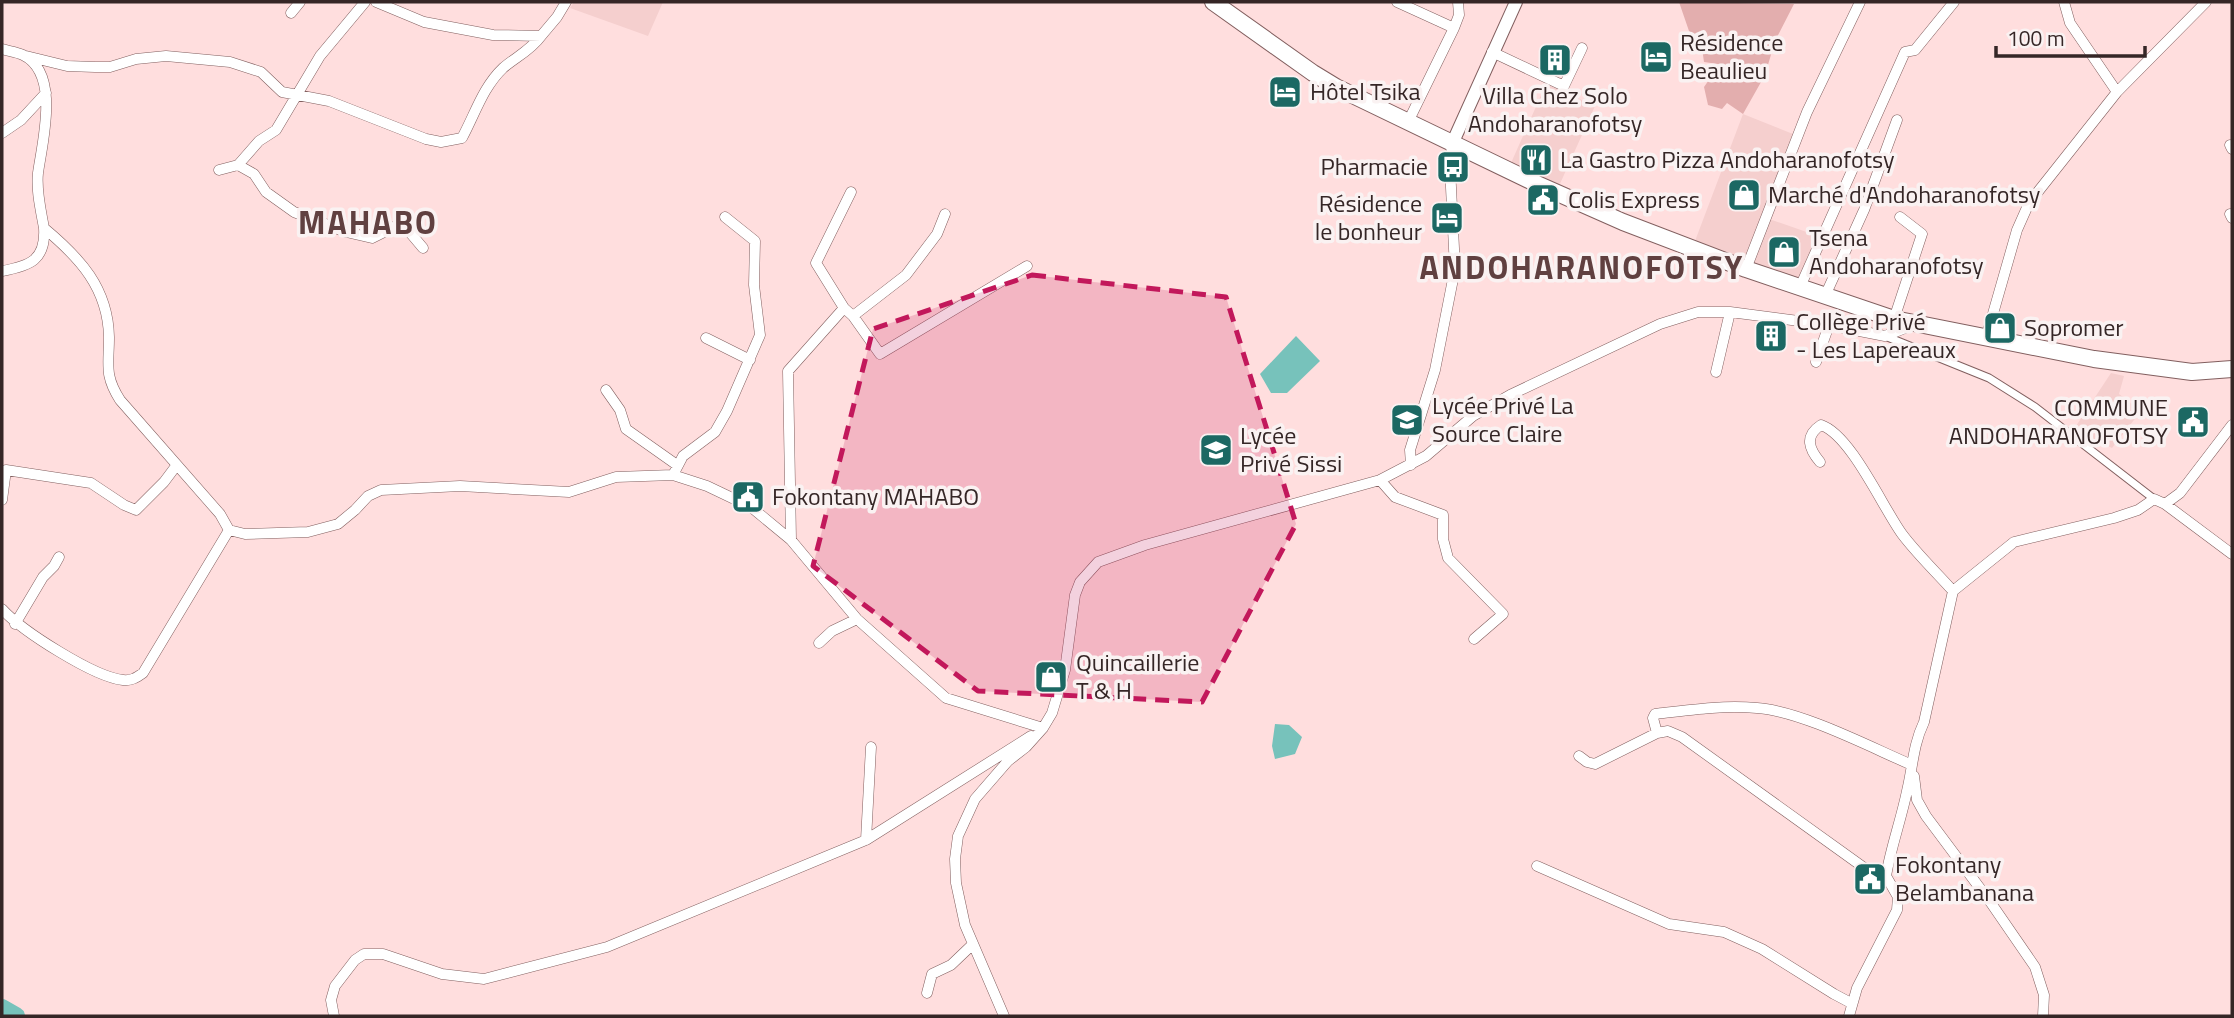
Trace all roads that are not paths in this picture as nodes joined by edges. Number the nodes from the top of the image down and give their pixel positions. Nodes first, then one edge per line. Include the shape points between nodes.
1 (300, 2) edge
2 (365, 2) edge
3 (376, 2) edge
4 (566, 2) edge
5 (1213, 2) edge
6 (1397, 2) edge
7 (1458, 2) edge
8 (1516, 2) edge
9 (1860, 2) edge
10 (1954, 2) edge
11 (2064, 2) edge
12 (2206, 2) edge
13 (291, 13) dead end
14 (1454, 28) junction
15 (541, 36) junction
16 (1582, 48) dead end
17 (2, 49) edge
18 (1492, 52) junction
19 (25, 56) junction
20 (2117, 92) junction
21 (46, 93) junction
22 (296, 94) junction
23 (1897, 120) dead end
24 (1408, 122) junction
25 (2, 133) edge
26 (1452, 144) junction
27 (238, 165) junction
28 (219, 170) dead end
29 (851, 192) dead end
30 (945, 214) dead end
31 (1900, 216) dead end
32 (725, 217) dead end
33 (44, 228) junction
34 (423, 248) dead end
35 (1027, 266) dead end
36 (1746, 269) junction
37 (2, 271) edge
38 (1800, 287) junction
39 (1825, 296) junction
40 (844, 308) junction
41 (1730, 312) junction
42 (853, 316) junction
43 (1894, 319) junction
44 (1829, 325) junction
45 (1914, 325) junction
46 (1885, 337) junction
47 (706, 338) dead end
48 (1986, 338) junction
49 (750, 360) junction
50 (1816, 362) dead end
51 (2232, 369) edge
52 (1716, 372) dead end
53 (606, 390) dead end
54 (2232, 425) edge
55 (1820, 462) dead end
56 (1411, 465) junction
57 (176, 466) junction
58 (4, 468) edge
59 (675, 470) junction
60 (1380, 480) junction
61 (2154, 499) junction
62 (2, 500) edge
63 (2165, 504) junction
64 (229, 530) junction
65 (791, 540) junction
66 (2232, 554) edge
67 (59, 557) dead end
68 (1953, 591) junction
69 (2, 609) edge
70 (857, 619) junction
71 (15, 624) junction
72 (1474, 639) dead end
73 (819, 643) dead end
74 (1043, 728) junction
75 (1657, 733) junction
76 (871, 747) dead end
77 (1580, 756) dead end
78 (1912, 765) junction
79 (866, 840) junction
80 (1537, 866) dead end
81 (1886, 876) junction
82 (972, 945) junction
83 (927, 993) dead end
84 (1851, 1003) junction
85 (334, 1016) edge
86 (1004, 1016) edge
87 (1849, 1016) edge
88 (2043, 1016) edge

1 - 13 street
2 - 22 street via 320,56
3 - 15 street via 424,22 493,35
4 - 15 street
5 - 24 main road via 1313,73
6 - 14 street
7 - 14 street
8 - 18 street
9 - 36 street via 1807,112
10 - 38 street via 1915,50 1905,52
11 - 20 street via 2070,23
12 - 20 street
14 - 24 street
15 - 22 street via 485,88 462,138 426,139 329,101
16 - 18 street via 1564,86
17 - 19 street
18 - 26 street
19 - 21 street via 40,73
19 - 22 street via 95,68 166,56 230,62 261,72 282,92
20 - 48 street via 2029,203
21 - 25 street
21 - 33 street via 46,138 38,176
22 - 27 street via 276,130
23 - 39 street via 1864,210
24 - 26 main road
26 - 36 main road via 1623,222
26 - 56 street via 1455,269 1435,370 1410,450
27 - 28 street
27 - 34 street via 294,212 372,238 401,223
29 - 40 street via 816,263
30 - 42 street via 937,234 906,275
31 - 43 street via 1922,234
32 - 49 street via 755,241 760,335
33 - 37 street via 37,258
33 - 57 street via 99,288 105,306 109,384
35 - 42 street via 880,354
36 - 38 main road
38 - 39 main road
39 - 43 main road
40 - 42 street
40 - 65 street via 788,371
41 - 44 street
41 - 52 street
41 - 56 street via 1698,312 1660,324 1510,395 1473,415
43 - 45 main road
44 - 46 street
44 - 50 street
45 - 46 street
45 - 48 main road
46 - 61 street via 1989,378 2035,407
47 - 49 street
48 - 51 main road via 2192,372
49 - 59 street via 715,432 683,456
53 - 59 street via 626,429
54 - 63 street via 2180,492
55 - 68 street via 1809,438 1821,425 1833,431 1862,467 1902,534
56 - 60 street
57 - 58 street via 136,510 91,483
57 - 64 street
58 - 62 street
59 - 64 street via 615,477 569,492 460,486 381,491 368,496 338,524 308,532 245,534
59 - 65 street via 751,507
60 - 72 street via 1395,497 1443,515 1448,558 1503,614
60 - 74 street via 1098,562 1075,595 1065,670
61 - 63 street
61 - 68 street via 2114,518 2014,542
63 - 66 street
64 - 71 street via 143,673 133,680 97,671
65 - 70 street
67 - 71 street
68 - 78 street
69 - 71 street
70 - 73 street
70 - 74 street via 946,698
74 - 79 street
74 - 82 street via 975,799 958,836 956,883
75 - 77 street via 1595,764
75 - 78 street via 1655,714 1759,708 1823,728
75 - 81 street via 1682,737 1870,872
76 - 79 street
78 - 81 street
78 - 88 street via 1917,800 1926,816 2035,967
79 - 85 street via 607,947 484,979 442,974 383,954 364,954 335,986 331,1000
80 - 84 street via 1669,924 1724,932 1762,949
81 - 84 street via 1898,897 1897,910
82 - 83 street via 951,965 932,974
82 - 86 street
84 - 87 street

